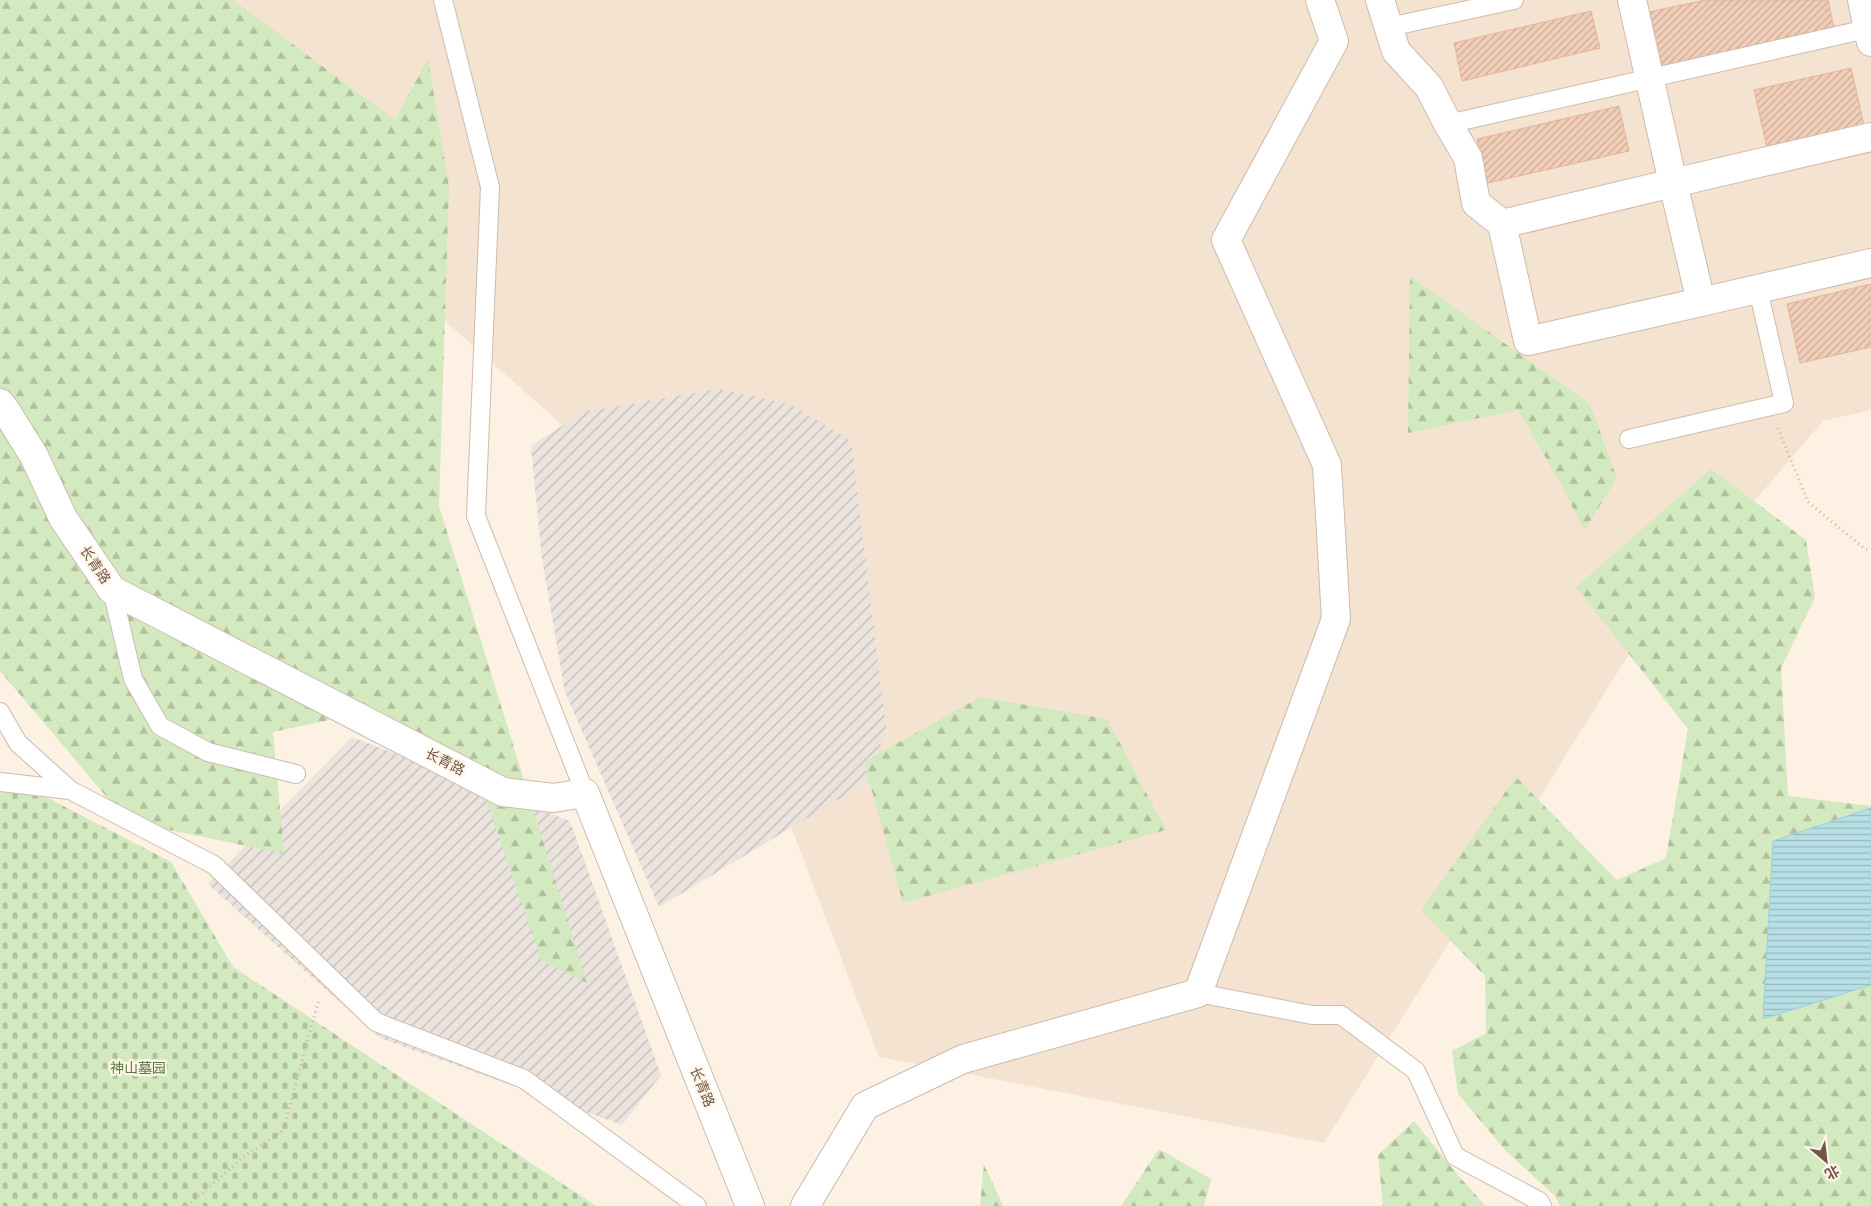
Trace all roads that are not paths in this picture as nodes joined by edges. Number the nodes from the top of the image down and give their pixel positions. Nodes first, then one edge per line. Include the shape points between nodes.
1 (443, 0) edge
2 (1320, 0) edge
3 (1380, 0) edge
4 (1514, 0) edge
5 (1632, 0) edge
6 (1862, 0) edge
7 (1389, 27) junction
8 (1870, 33) edge
9 (1650, 78) junction
10 (1448, 124) junction
11 (1871, 137) edge
12 (1673, 184) junction
13 (1502, 224) junction
14 (1871, 264) edge
15 (1758, 289) junction
16 (1701, 302) junction
17 (0, 404) edge
18 (1629, 439) dead end
19 (112, 590) junction
20 (0, 712) edge
21 (296, 774) dead end
22 (0, 782) edge
23 (70, 790) junction
24 (585, 792) junction
25 (1198, 993) junction
26 (697, 1206) edge
27 (750, 1206) edge
28 (805, 1206) edge
29 (1542, 1206) edge

1 - 24 lane via 490,187 476,516
2 - 25 street via 1334,41 1226,240 1327,465 1336,619
3 - 7 street
4 - 7 lane
5 - 9 street
6 - 8 street
7 - 10 street via 1396,51 1429,87
8 - 9 lane
9 - 10 lane
9 - 12 street
10 - 13 street via 1468,158 1476,203
11 - 12 street
12 - 13 street
12 - 16 street
13 - 16 street via 1528,341
14 - 15 street
15 - 16 street
15 - 18 lane via 1784,403
17 - 19 street, 长青路 via 34,456 63,518
19 - 21 lane via 132,679 160,726 208,752
19 - 24 street, 长青路 via 503,792 553,798
20 - 23 lane via 18,743
22 - 23 lane
23 - 26 lane via 214,865 376,1022 524,1079
24 - 27 street, 长青路
25 - 28 street via 963,1059 865,1106
25 - 29 lane via 1312,1015 1341,1015 1416,1071 1455,1156 1540,1201

